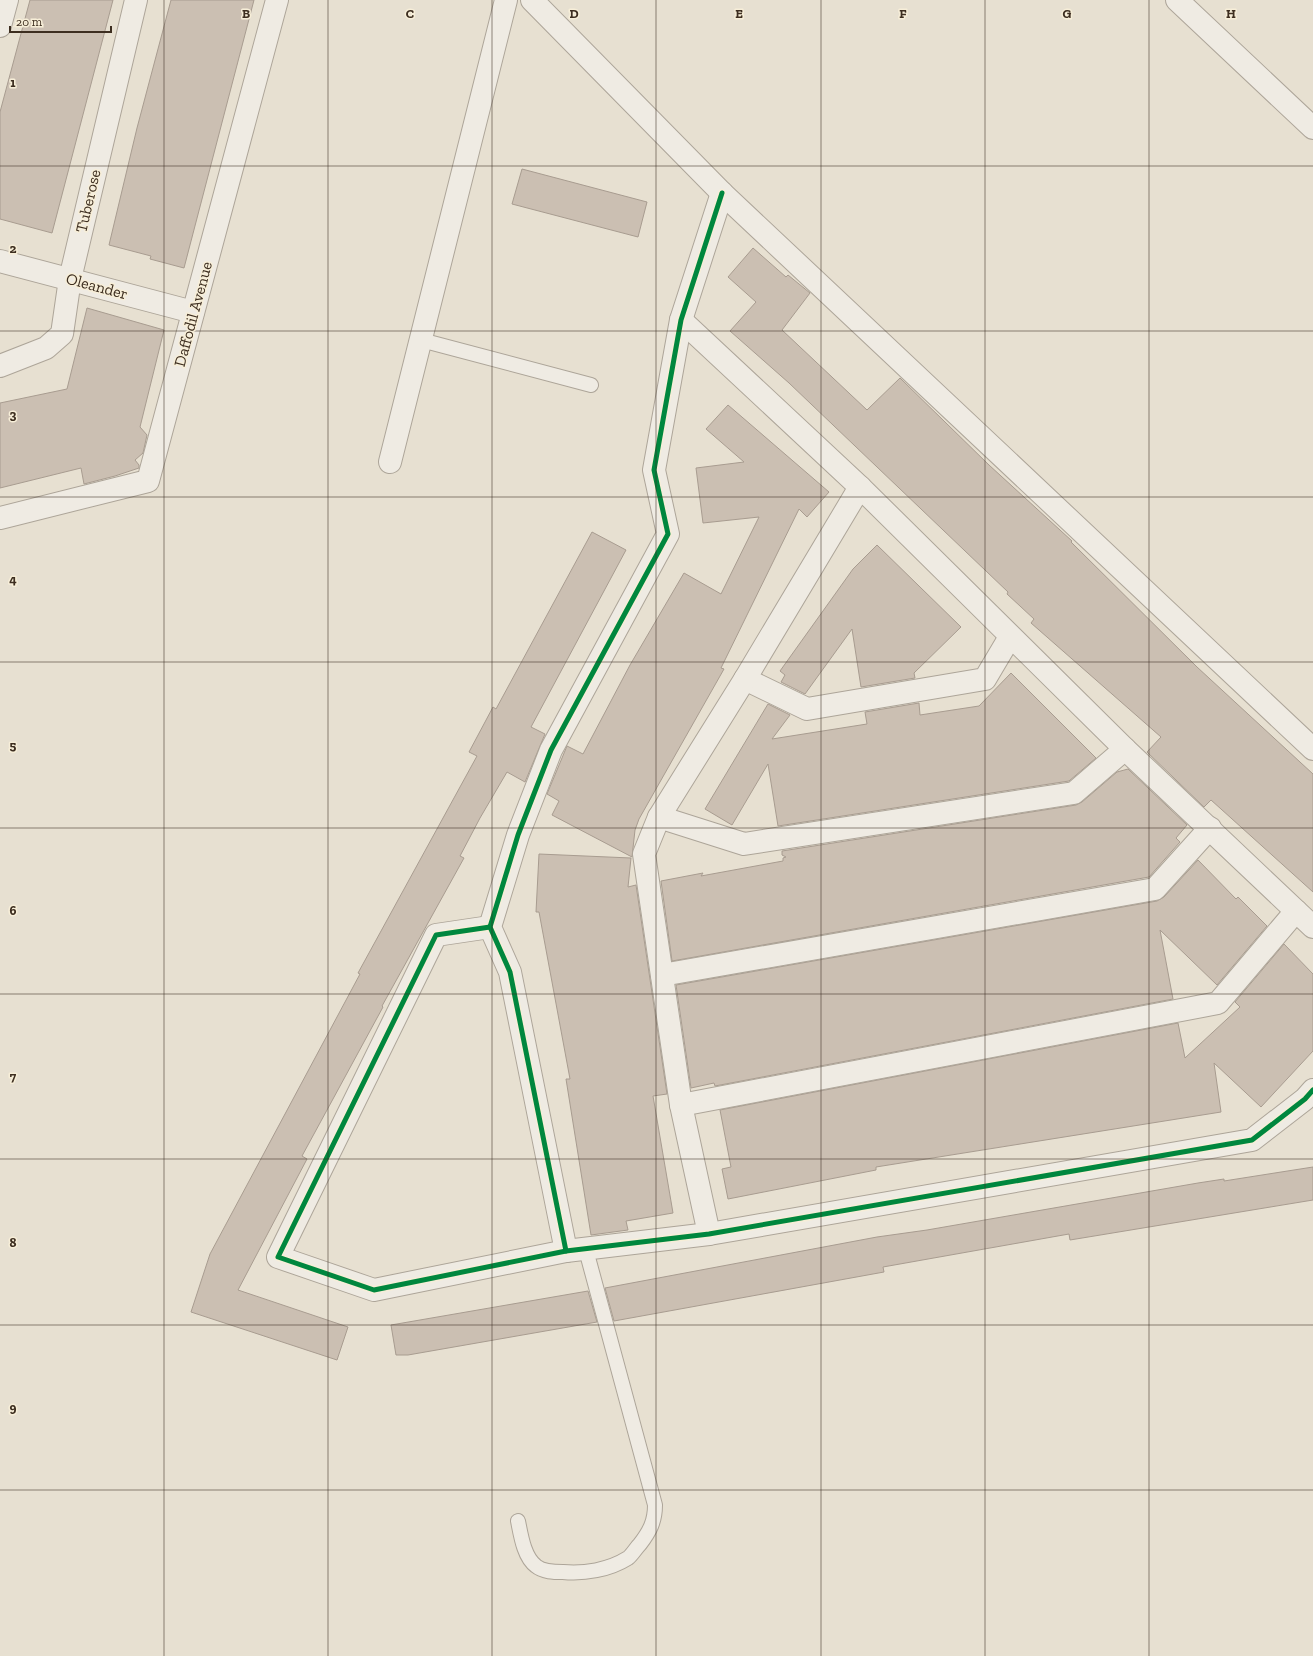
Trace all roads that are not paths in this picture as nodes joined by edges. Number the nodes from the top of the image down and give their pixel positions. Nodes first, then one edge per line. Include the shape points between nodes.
1 (7, 0) edge
2 (136, 0) edge
3 (277, 0) edge
4 (506, 0) edge
5 (532, 0) edge
6 (1178, 0) edge
7 (0, 26) edge
8 (1313, 128) edge
9 (722, 193) junction
10 (0, 261) edge
11 (70, 279) junction
12 (193, 312) junction
13 (681, 320) junction
14 (421, 340) junction
15 (0, 366) edge
16 (591, 385) dead end
17 (390, 462) dead end
18 (860, 487) junction
19 (0, 518) edge
20 (1010, 637) junction
21 (745, 679) junction
22 (1124, 749) junction
23 (1313, 749) edge
24 (658, 817) junction
25 (1210, 828) junction
26 (1296, 911) junction
27 (490, 927) junction
28 (1313, 927) edge
29 (662, 975) junction
30 (1310, 1099) edge
31 (681, 1105) junction
32 (709, 1234) junction
33 (576, 1251) junction
34 (518, 1521) dead end

1 - 7 street
2 - 11 street, Tuberose
3 - 12 street, Daffodil Avenue
4 - 14 street
5 - 9 street
6 - 8 street
9 - 13 street
9 - 23 street
10 - 11 street, Oleander
11 - 12 street, Oleander
11 - 15 street, Tuberose via 62,334 46,348
12 - 19 street, Daffodil Avenue via 148,481
13 - 18 street
13 - 27 street via 654,470 668,534 551,750 518,835
14 - 16 lane
14 - 17 street
18 - 20 street
18 - 21 street
20 - 21 street via 985,679 807,709
20 - 22 street
21 - 24 street
22 - 24 street via 1074,793 744,844
22 - 25 street
24 - 29 street via 644,854
25 - 26 street
25 - 29 street via 1155,890
26 - 28 street
26 - 31 street via 1218,1003
27 - 33 street via 510,972
27 - 33 street via 436,935 278,1257 374,1290
29 - 31 street
30 - 32 street via 1252,1140
31 - 32 street
32 - 33 street
33 - 34 lane via 655,1505 655,1517 650,1531 629,1557 602,1569 573,1573 548,1572 536,1567 529,1557

